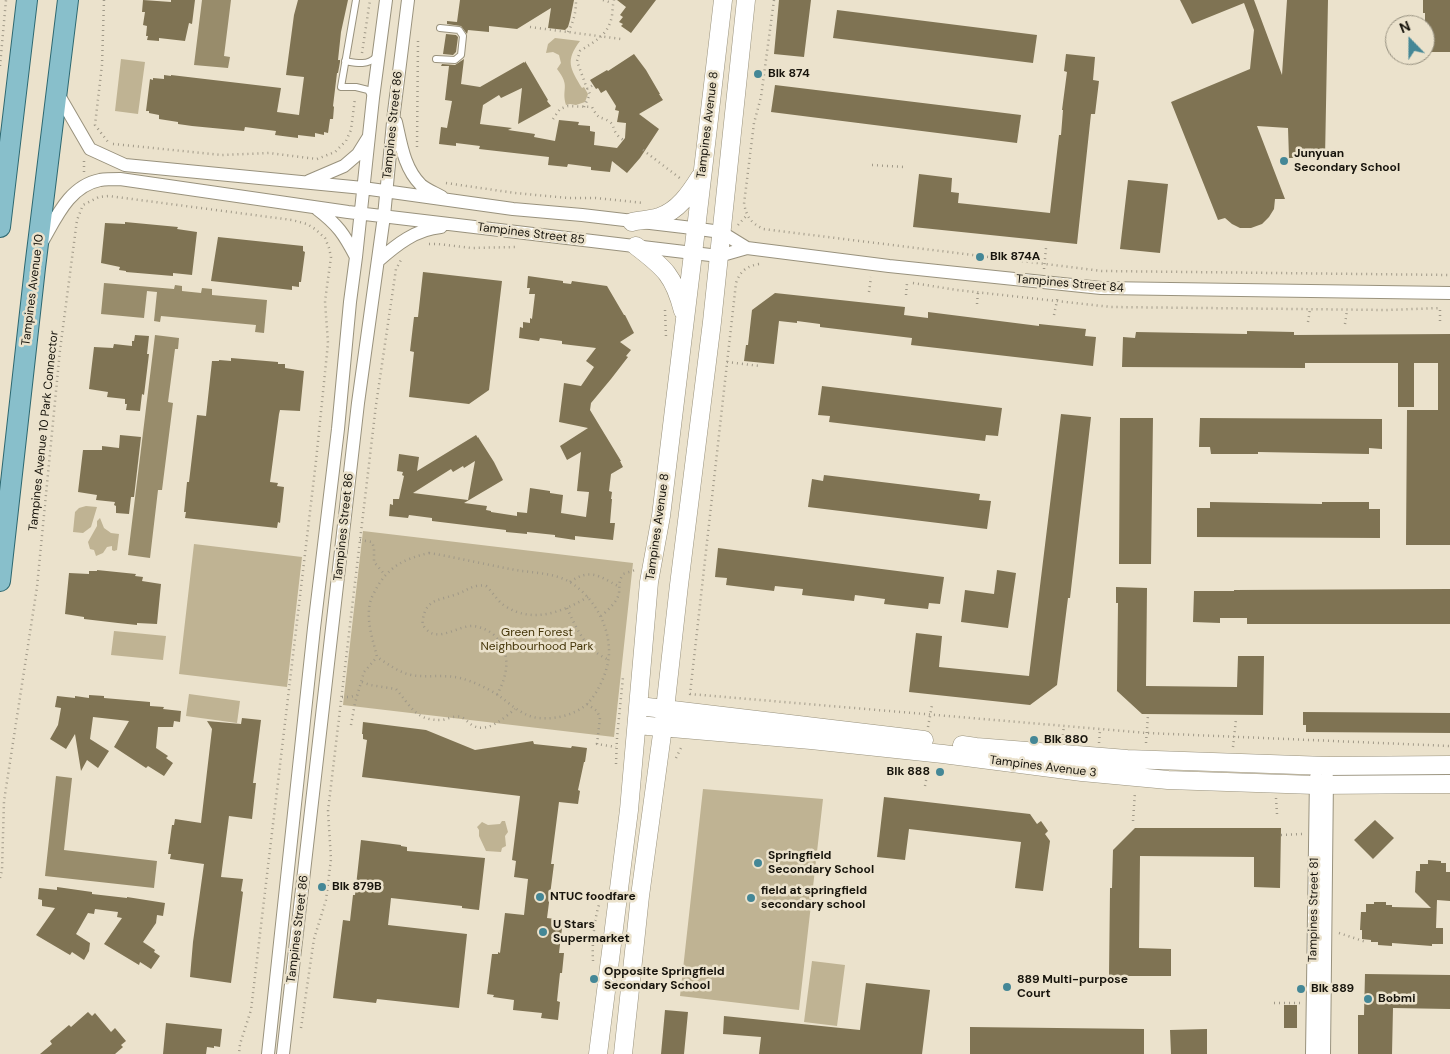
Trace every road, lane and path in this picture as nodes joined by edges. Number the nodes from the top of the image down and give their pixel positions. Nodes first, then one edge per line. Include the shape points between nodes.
1 (6, 0) edge
2 (27, 0) edge
3 (68, 0) edge
4 (104, 0) edge
5 (356, 0) edge
6 (370, 0) edge
7 (386, 0) edge
8 (408, 0) edge
9 (576, 0) edge
10 (603, 0) edge
11 (722, 0) edge
12 (746, 0) edge
13 (774, 0) edge
14 (613, 1) edge
15 (530, 27) dead end
16 (440, 28) dead end
17 (568, 32) junction
18 (603, 36) junction
19 (621, 39) dead end
20 (418, 40) dead end
21 (380, 55) junction
22 (436, 59) dead end
23 (344, 61) junction
24 (360, 64) junction
25 (0, 66) edge
26 (594, 85) dead end
27 (356, 88) junction
28 (587, 88) junction
29 (57, 92) junction
30 (373, 98) junction
31 (584, 107) junction
32 (394, 112) junction
33 (553, 119) dead end
34 (369, 136) junction
35 (625, 141) dead end
36 (90, 149) junction
37 (417, 149) dead end
38 (642, 150) dead end
39 (872, 166) dead end
40 (904, 168) dead end
41 (703, 173) junction
42 (683, 180) dead end
43 (307, 182) junction
44 (443, 183) dead end
45 (86, 185) junction
46 (363, 188) junction
47 (386, 191) junction
48 (447, 200) junction
49 (644, 203) dead end
50 (315, 208) junction
51 (360, 213) junction
52 (747, 215) junction
53 (384, 216) junction
54 (632, 222) junction
55 (455, 225) junction
56 (0, 227) edge
57 (729, 229) junction
58 (696, 230) junction
59 (424, 244) dead end
60 (519, 246) dead end
61 (636, 246) junction
62 (38, 248) junction
63 (747, 248) junction
64 (1046, 248) dead end
65 (693, 253) junction
66 (406, 255) dead end
67 (719, 256) junction
68 (356, 257) junction
69 (378, 261) junction
70 (1044, 264) junction
71 (739, 275) dead end
72 (1450, 275) edge
73 (871, 277) dead end
74 (907, 283) dead end
75 (869, 292) dead end
76 (978, 292) dead end
77 (1450, 293) edge
78 (906, 295) dead end
79 (1057, 301) dead end
80 (665, 304) dead end
81 (977, 304) dead end
82 (1440, 308) dead end
83 (1310, 309) dead end
84 (1347, 310) dead end
85 (1054, 315) dead end
86 (685, 319) junction
87 (1440, 321) dead end
88 (1308, 322) dead end
89 (1345, 324) dead end
90 (666, 342) dead end
91 (727, 362) junction
92 (760, 366) dead end
93 (360, 540) junction
94 (385, 575) junction
95 (634, 579) dead end
96 (0, 581) edge
97 (570, 582) junction
98 (618, 586) junction
99 (588, 597) junction
100 (567, 608) junction
101 (601, 616) junction
102 (378, 657) junction
103 (609, 660) junction
104 (624, 672) dead end
105 (362, 682) junction
106 (358, 694) junction
107 (497, 695) junction
108 (342, 697) junction
109 (587, 704) junction
110 (932, 705) dead end
111 (639, 706) junction
112 (515, 709) junction
113 (665, 709) junction
114 (930, 715) junction
115 (1148, 715) dead end
116 (1236, 719) dead end
117 (351, 725) dead end
118 (637, 725) junction
119 (663, 728) junction
120 (1147, 733) junction
121 (1234, 737) junction
122 (617, 738) dead end
123 (926, 740) junction
124 (1450, 746) edge
125 (616, 747) dead end
126 (692, 747) dead end
127 (675, 761) dead end
128 (1450, 765) edge
129 (1322, 766) junction
130 (937, 770) dead end
131 (1450, 784) edge
132 (1321, 785) junction
133 (925, 786) dead end
134 (1135, 790) dead end
135 (1142, 790) dead end
136 (1135, 796) dead end
137 (1276, 798) dead end
138 (1276, 814) dead end
139 (1133, 821) dead end
140 (1298, 834) dead end
141 (1281, 836) dead end
142 (0, 878) edge
143 (1335, 932) dead end
144 (1366, 942) dead end
145 (1274, 1003) dead end
146 (1301, 1003) dead end
147 (300, 1032) dead end
148 (239, 1054) edge
149 (268, 1054) edge
150 (283, 1054) edge
151 (598, 1054) edge
152 (622, 1054) edge
153 (1312, 1054) edge
154 (1324, 1054) edge

1 - 25 path
2 - 56 main road
3 - 29 main road, Tampines Avenue 10
4 - 27 path via 102,65 95,125 109,143 222,155 269,153 317,159 335,152 346,141 351,130
5 - 23 lane
6 - 24 path
7 - 21 street, Tampines Street 86
8 - 32 street, Tampines Street 86
9 - 17 path via 574,21
10 - 14 path
11 - 41 street, Tampines Avenue 8
12 - 57 street, Tampines Avenue 8
13 - 52 path via 753,132 744,204
14 - 18 path via 612,19
15 - 17 path
16 - 22 lane via 459,30 463,36 461,55 455,60
17 - 18 path
18 - 19 path
18 - 28 path via 580,51 576,61
20 - 37 path
21 - 24 lane via 371,62
21 - 30 street, Tampines Street 86
23 - 24 lane
23 - 27 lane via 341,86
26 - 28 path
27 - 30 lane via 368,90
28 - 31 path via 590,94
29 - 36 street
29 - 62 main road, Tampines Avenue 10
30 - 34 street, Tampines Street 86
31 - 33 path via 560,109
31 - 35 path via 592,107 596,116 608,121 614,132
32 - 47 street, Tampines Street 86
32 - 48 street via 410,170 422,186
34 - 43 street, Tampines Street 85 via 358,154 344,166
34 - 46 street, Tampines Street 86
36 - 43 street, Tampines Street 85 via 125,165
36 - 45 path via 84,158
38 - 42 path
39 - 40 path
41 - 54 street via 686,199 673,210 659,218
41 - 58 street, Tampines Avenue 8
43 - 46 street, Tampines Street 85
44 - 49 path via 515,193
45 - 50 street, Tampines Street 85 via 99,180 120,179
45 - 62 street, Tampines Street 85 via 66,202
46 - 47 street, Tampines Street 85
46 - 51 street, Tampines Street 86
47 - 48 street, Tampines Street 85
47 - 53 street, Tampines Street 86
48 - 54 street, Tampines Street 85
50 - 51 street, Tampines Street 85
50 - 68 street via 336,225
51 - 53 street, Tampines Street 85
51 - 68 street, Tampines Street 86
52 - 57 path
52 - 70 path via 763,229
53 - 55 street, Tampines Street 85
53 - 69 street, Tampines Street 86
54 - 58 street, Tampines Street 85
55 - 61 street, Tampines Street 85
55 - 69 street via 433,227 416,234
57 - 58 street, Tampines Street 84
57 - 63 street, Tampines Street 84
57 - 67 street, Tampines Avenue 8
58 - 65 street, Tampines Avenue 8
59 - 60 path via 472,248
61 - 65 street, Tampines Street 85
61 - 86 street via 670,276
62 - 96 main road, Tampines Avenue 10
63 - 67 street, Tampines Street 85
63 - 77 street, Tampines Street 84 via 1111,289
64 - 70 path
65 - 67 street, Tampines Street 85
65 - 86 street, Tampines Avenue 8
66 - 93 path via 396,269
67 - 113 street, Tampines Avenue 8
68 - 149 street, Tampines Street 86
69 - 150 street, Tampines Street 86 via 358,402
70 - 72 path via 1102,271
71 - 91 path
73 - 75 path
74 - 78 path
76 - 81 path
79 - 85 path
80 - 90 path
82 - 87 path
83 - 88 path
84 - 89 path
86 - 111 street, Tampines Avenue 8 via 661,516 649,582
91 - 92 path
91 - 114 path via 690,694
93 - 94 path via 374,544 374,562
93 - 108 path
94 - 97 path via 398,564 429,554 549,575
94 - 102 path via 370,602 371,635
95 - 98 path via 635,570 624,574
97 - 98 path via 578,576 591,574
97 - 99 path
98 - 101 path via 616,601
99 - 100 path
99 - 101 path
100 - 103 path via 590,649
100 - 107 path via 539,616 517,612 505,606 486,586 479,585 428,605 422,622 432,634 470,626 481,627 500,642 507,663
101 - 103 path
102 - 105 path via 364,672
102 - 107 path via 410,675 460,678
103 - 109 path via 605,674
104 - 122 path
105 - 106 path
105 - 112 path via 396,689 414,712 424,718 461,717 481,728 490,727
106 - 108 path
106 - 117 path
107 - 112 path
108 - 147 path via 328,811 331,859 326,900 314,939
109 - 112 path via 572,713 548,718 533,717
109 - 125 path via 597,711 600,718 597,744
110 - 114 path
111 - 113 street, Tampines Avenue 3
111 - 118 street, Tampines Avenue 8
113 - 119 street, Tampines Avenue 8
113 - 123 street, Tampines Avenue 3
114 - 120 path
114 - 123 path
115 - 120 path
116 - 121 path
118 - 119 street, Tampines Avenue 3
118 - 151 street, Tampines Avenue 8 via 626,841
119 - 132 street, Tampines Avenue 3 via 859,745 1168,780
119 - 152 street, Tampines Avenue 8
120 - 121 path
121 - 124 path
123 - 129 street, Tampines Avenue 3 via 1127,759
126 - 127 path via 682,746
128 - 129 street, Tampines Avenue 3
129 - 132 street, Tampines Street 81
130 - 133 path via 928,770
131 - 132 street, Tampines Avenue 3
132 - 153 street, Tampines Street 81
132 - 154 street, Tampines Street 81
134 - 135 path
136 - 139 path
137 - 138 path
140 - 141 path
142 - 148 path, Tampines Avenue 10 Park Connector via 4,801 37,587 60,350 77,220 83,205 109,196 306,224 325,238 331,257 325,301 328,343 251,1010
143 - 144 path
145 - 146 path

